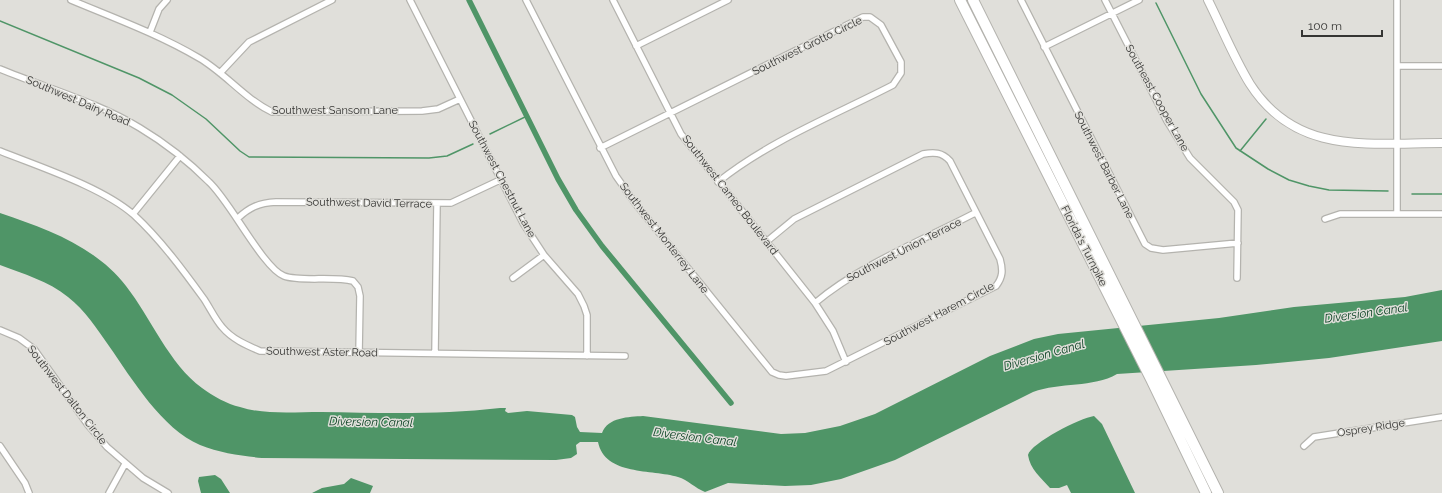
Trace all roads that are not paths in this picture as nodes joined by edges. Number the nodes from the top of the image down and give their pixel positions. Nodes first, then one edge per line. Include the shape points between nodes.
1 (71, 0) edge
2 (167, 0) edge
3 (332, 0) edge
4 (410, 0) edge
5 (526, 0) edge
6 (613, 0) edge
7 (728, 0) edge
8 (960, 0) edge
9 (973, 0) edge
10 (1021, 0) edge
11 (1105, 0) edge
12 (1139, 0) edge
13 (1208, 0) edge
14 (1397, 0) edge
15 (1112, 14) junction
16 (150, 32) junction
17 (636, 46) junction
18 (1044, 47) junction
19 (1397, 66) junction
20 (1442, 66) edge
21 (0, 69) edge
22 (220, 73) junction
23 (460, 99) junction
24 (670, 114) junction
25 (1397, 143) junction
26 (1442, 143) edge
27 (600, 148) junction
28 (0, 151) edge
29 (180, 156) junction
30 (500, 180) junction
31 (718, 182) junction
32 (437, 204) junction
33 (976, 213) junction
34 (133, 214) junction
35 (1397, 214) junction
36 (1442, 214) edge
37 (238, 218) junction
38 (1325, 219) dead end
39 (766, 242) junction
40 (1238, 243) junction
41 (544, 254) junction
42 (513, 278) dead end
43 (1237, 278) dead end
44 (815, 303) junction
45 (0, 330) edge
46 (359, 353) junction
47 (435, 353) junction
48 (587, 356) junction
49 (625, 356) dead end
50 (846, 362) junction
51 (779, 376) joint
52 (1442, 417) edge
53 (0, 446) edge
54 (1304, 446) dead end
55 (125, 464) junction
56 (29, 493) edge
57 (109, 493) edge
58 (168, 493) edge
59 (1206, 493) edge
60 (1218, 493) edge

1 - 16 street, Southwest Sansom Lane
2 - 16 street via 159,9
3 - 22 street via 249,42
4 - 23 street, Southwest Chestnut Lane
5 - 27 street, Southwest Monterrey Lane
6 - 17 street, Southwest Cameo Boulevard
7 - 17 street
8 - 59 highway, Florida's Turnpike
9 - 60 highway, Florida's Turnpike
10 - 18 street, Southwest Barber Lane
11 - 15 street, Southeast Cooper Lane
12 - 15 street
13 - 25 street via 1250,84 1269,108 1289,124 1308,134 1328,140
14 - 19 street
15 - 18 street
15 - 40 street, Southeast Cooper Lane via 1167,121 1190,158 1234,202 1238,210
16 - 22 street, Southwest Sansom Lane via 199,58
17 - 24 street, Southwest Cameo Boulevard
18 - 40 street, Southwest Barber Lane via 1145,244 1163,250
19 - 20 street
19 - 25 street
21 - 29 street, Southwest Dairy Road via 111,113 140,128
22 - 23 street, Southwest Sansom Lane via 261,107 272,112 422,111 438,109
23 - 30 street, Southwest Chestnut Lane
24 - 27 street, Southwest Grotto Circle
24 - 31 street, Southwest Cameo Boulevard via 693,151
24 - 31 street, Southwest Grotto Circle via 863,17 870,17 881,25 901,62 901,73 893,85 763,151 739,165
25 - 26 street
25 - 35 street
27 - 51 street, Southwest Monterrey Lane via 635,203 766,365
28 - 34 street, Southwest Aster Road via 72,180
29 - 34 street
29 - 37 street, Southwest Dairy Road via 211,183
30 - 32 street, Southwest David Terrace via 451,203
30 - 41 street, Southwest Chestnut Lane
31 - 39 street, Southwest Cameo Boulevard
32 - 37 street, Southwest David Terrace via 260,203 249,208
32 - 47 street
33 - 39 street, Southwest Harem Circle via 950,161 945,155 934,152 923,154 794,219
33 - 44 street, Southwest Union Terrace via 854,274
33 - 50 street, Southwest Harem Circle via 1003,269 996,286
34 - 46 street, Southwest Aster Road via 171,256 222,328 239,342 260,351
35 - 36 street
35 - 38 street via 1340,214
37 - 46 street, Southwest Dairy Road via 271,269 284,276 340,278 353,281 360,296
39 - 44 street, Southwest Cameo Boulevard
40 - 43 street, Southeast Cooper Lane
41 - 42 street
41 - 48 street, Southwest Chestnut Lane via 578,294 584,306 587,316
44 - 50 street, Southwest Cameo Boulevard via 833,331
45 - 55 street, Southwest Dalton Circle via 19,338 34,349 97,437
46 - 47 street, Southwest Aster Road
47 - 48 street, Southwest Aster Road
48 - 49 street, Southwest Aster Road
50 - 51 street, Southwest Harem Circle via 826,371
52 - 54 street, Osprey Ridge via 1314,437
53 - 56 street
55 - 57 street
55 - 58 street, Southwest Dalton Circle

